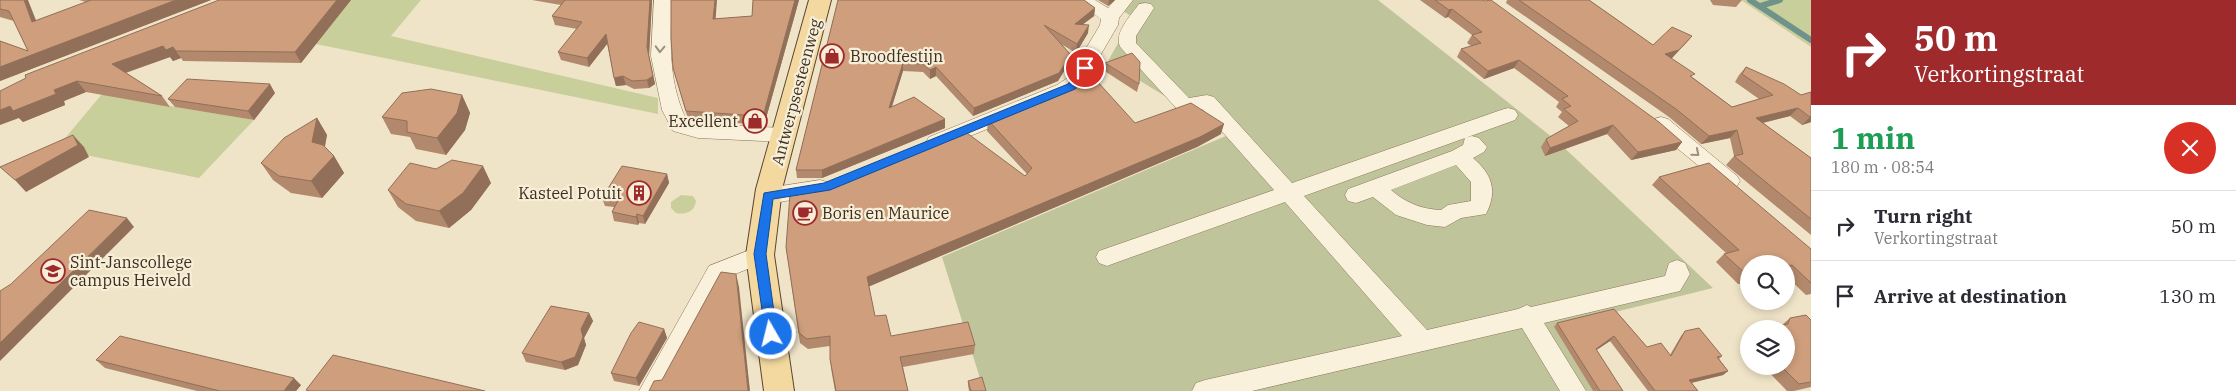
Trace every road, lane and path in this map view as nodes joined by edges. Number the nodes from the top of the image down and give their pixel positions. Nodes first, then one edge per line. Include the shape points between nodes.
1 (663, 0) edge
2 (820, 0) edge
3 (1083, 0) edge
4 (1124, 0) edge
5 (1145, 8) dead end
6 (1110, 17) junction
7 (1645, 113) edge
8 (1508, 115) dead end
9 (784, 134) junction
10 (922, 148) edge
11 (1463, 148) junction
12 (1413, 161) junction
13 (837, 182) edge
14 (1742, 192) edge
15 (1290, 194) junction
16 (768, 196) junction
17 (760, 254) junction
18 (1107, 257) dead end
19 (1678, 269) dead end
20 (1527, 315) junction
21 (1422, 341) junction
22 (652, 391) edge
23 (779, 391) edge
24 (1205, 391) edge
25 (1573, 391) edge

1 -> 9 street via 660,56 672,110 680,126 698,131
2 - 9 main road, Antwerpsesteenweg
3 - 6 street
4 - 6 street
5 - 15 street via 1127,36 1127,44 1185,105 1207,102
6 - 10 street via 1110,26 1071,86
7 -> 14 street
8 - 11 street
9 - 16 main road, Antwerpsesteenweg
11 - 12 street
11 - 12 street via 1481,178 1483,199 1478,208 1456,211 1445,219 1408,212 1372,191
12 - 15 street
13 - 16 street via 826,187
15 - 18 street
15 - 21 street
16 - 17 main road, Antwerpsesteenweg
17 - 22 street via 717,272
17 - 23 main road, Antwerpsesteenweg
19 - 20 street via 1679,274 1672,284
20 - 21 street
20 - 25 street
21 - 24 street

